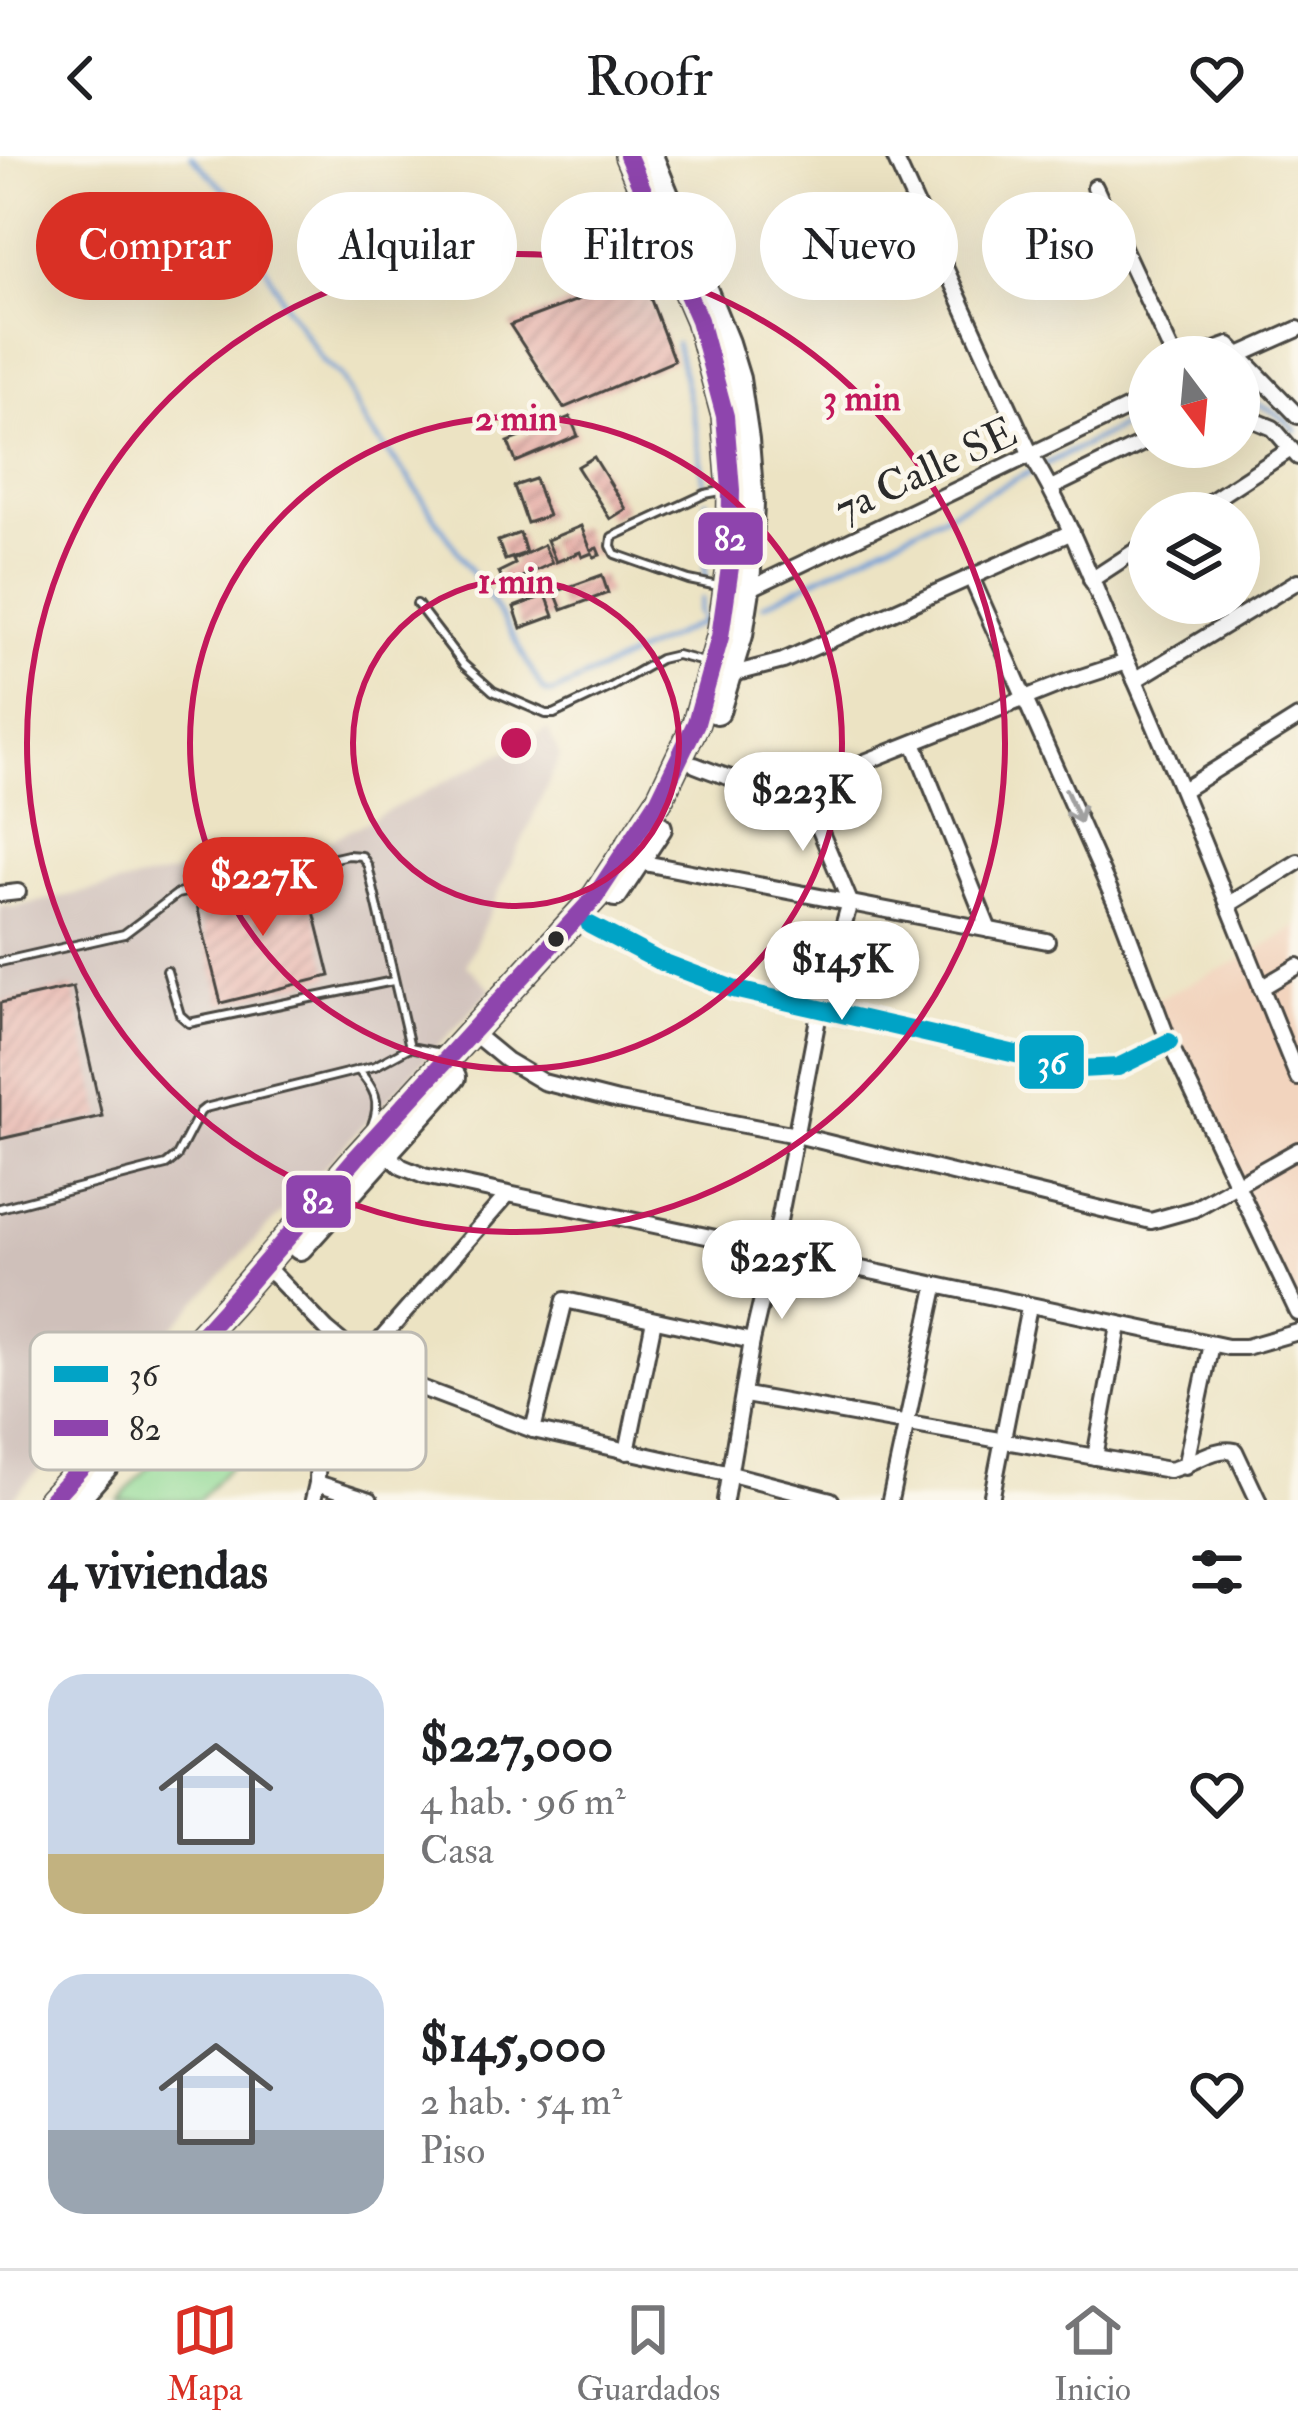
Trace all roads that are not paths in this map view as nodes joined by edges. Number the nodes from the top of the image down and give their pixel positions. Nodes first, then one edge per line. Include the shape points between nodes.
1 (628, 156) edge
2 (650, 156) edge
3 (894, 156) edge
4 (1095, 187) dead end
5 (1298, 329) edge
6 (1164, 336) edge
7 (1260, 346) edge
8 (1260, 379) edge
9 (1128, 409) edge
10 (1298, 416) edge
11 (1260, 422) edge
12 (1128, 449) edge
13 (1294, 453) edge
14 (1033, 457) junction
15 (1048, 483) junction
16 (731, 490) junction
17 (1228, 492) edge
18 (1072, 532) junction
19 (1128, 556) edge
20 (971, 577) junction
21 (1091, 580) junction
22 (1298, 581) edge
23 (737, 589) junction
24 (417, 604) dead end
25 (1127, 662) junction
26 (721, 669) junction
27 (1135, 680) junction
28 (1027, 698) junction
29 (1298, 718) edge
30 (914, 743) junction
31 (695, 765) junction
32 (802, 788) junction
33 (1183, 790) junction
34 (639, 862) junction
35 (1298, 862) edge
36 (18, 892) dead end
37 (0, 894) edge
38 (850, 902) junction
39 (1228, 905) junction
40 (590, 925) junction
41 (989, 930) junction
42 (1047, 941) dead end
43 (0, 962) edge
44 (1298, 966) edge
45 (167, 970) dead end
46 (395, 980) junction
47 (1261, 988) junction
48 (820, 1008) junction
49 (478, 1038) junction
50 (1168, 1042) junction
51 (410, 1047) junction
52 (452, 1055) junction
53 (358, 1070) junction
54 (1298, 1078) edge
55 (796, 1135) junction
56 (1298, 1150) edge
57 (386, 1153) junction
58 (356, 1158) junction
59 (1235, 1184) junction
60 (508, 1194) junction
61 (0, 1208) edge
62 (773, 1252) junction
63 (267, 1272) junction
64 (936, 1287) junction
65 (1029, 1307) junction
66 (1298, 1313) edge
67 (654, 1319) junction
68 (1119, 1326) junction
69 (210, 1332) edge
70 (216, 1332) edge
71 (329, 1332) edge
72 (387, 1332) edge
73 (1298, 1332) edge
74 (752, 1341) junction
75 (1211, 1344) junction
76 (426, 1390) edge
77 (745, 1395) junction
78 (907, 1423) junction
79 (533, 1430) junction
80 (1003, 1440) junction
81 (627, 1452) junction
82 (1096, 1457) junction
83 (1185, 1467) junction
84 (79, 1470) edge
85 (100, 1470) edge
86 (317, 1470) edge
87 (730, 1474) junction
88 (317, 1483) junction
89 (51, 1500) edge
90 (75, 1500) edge
91 (313, 1500) edge
92 (370, 1500) edge
93 (725, 1500) edge
94 (831, 1500) edge
95 (890, 1500) edge
96 (991, 1500) edge
97 (1258, 1500) edge

1 - 16 highway via 699,320 725,416
2 - 23 highway via 737,379 751,504
3 - 14 street
4 - 6 street
5 - 7 street
8 - 10 street
9 - 14 street, 7a Calle SE
11 - 13 street
12 - 15 street
13 - 17 street
14 - 15 street
14 - 23 street, 7a Calle SE
15 - 18 street
16 - 23 highway
16 - 23 lane via 705,494 610,541 615,554
18 - 20 street
18 - 21 street
19 - 21 street
20 - 26 street via 782,661
20 - 28 street
21 - 25 street
22 - 27 street
23 - 26 highway via 740,635
24 - 26 lane via 493,691 546,715 660,659 677,655
25 - 27 street
25 - 28 street
26 - 31 highway
26 - 49 highway via 646,821 595,897
27 - 33 street
28 - 30 street
28 -> 50 street
29 - 33 street
30 - 32 street
30 - 41 street
31 - 32 street via 772,789
31 - 34 highway
32 - 38 street
33 - 39 street
34 - 38 street
34 - 40 highway
35 - 39 street
36 - 37 street
38 - 41 street
38 - 48 street
39 - 47 street
40 - 48 street via 733,989
40 - 49 highway
41 - 42 street
43 - 46 lane via 124,934 177,893 348,855 368,866
44 - 47 street
45 - 46 lane via 189,1023
46 - 51 lane
47 - 54 street
48 - 50 street via 1082,1069 1118,1067
48 - 55 street
49 - 52 highway
49 - 55 street via 543,1082
49 - 57 highway
50 - 59 street
51 - 52 lane
51 - 53 lane
52 - 58 highway
53 - 58 lane via 375,1089 376,1114
53 - 61 lane via 205,1108 166,1165
55 - 59 street via 1151,1221 1195,1209
55 - 62 street
56 - 59 street
57 - 60 street via 424,1176
57 - 63 highway
58 - 63 highway
59 - 66 street
60 - 62 street
60 - 72 street
62 - 64 street
62 - 74 street
63 - 69 highway
63 - 70 highway
63 - 71 street
64 - 65 street
64 - 78 street
65 - 68 street
65 - 80 street
67 - 74 street
67 - 79 street via 565,1300
67 - 81 street
68 - 75 street
68 - 82 street
73 - 75 street via 1246,1347
74 - 77 street
75 - 83 street
76 - 79 street
77 - 78 street
77 - 87 street
78 - 80 street
78 - 95 street
79 - 81 street
80 - 82 street
80 - 96 street
81 - 87 street
82 - 83 street
83 - 97 street via 1221,1449 1235,1451
84 - 89 highway
85 - 90 highway
86 - 88 street
87 - 93 street
87 - 94 street
88 - 91 street
88 - 92 street

